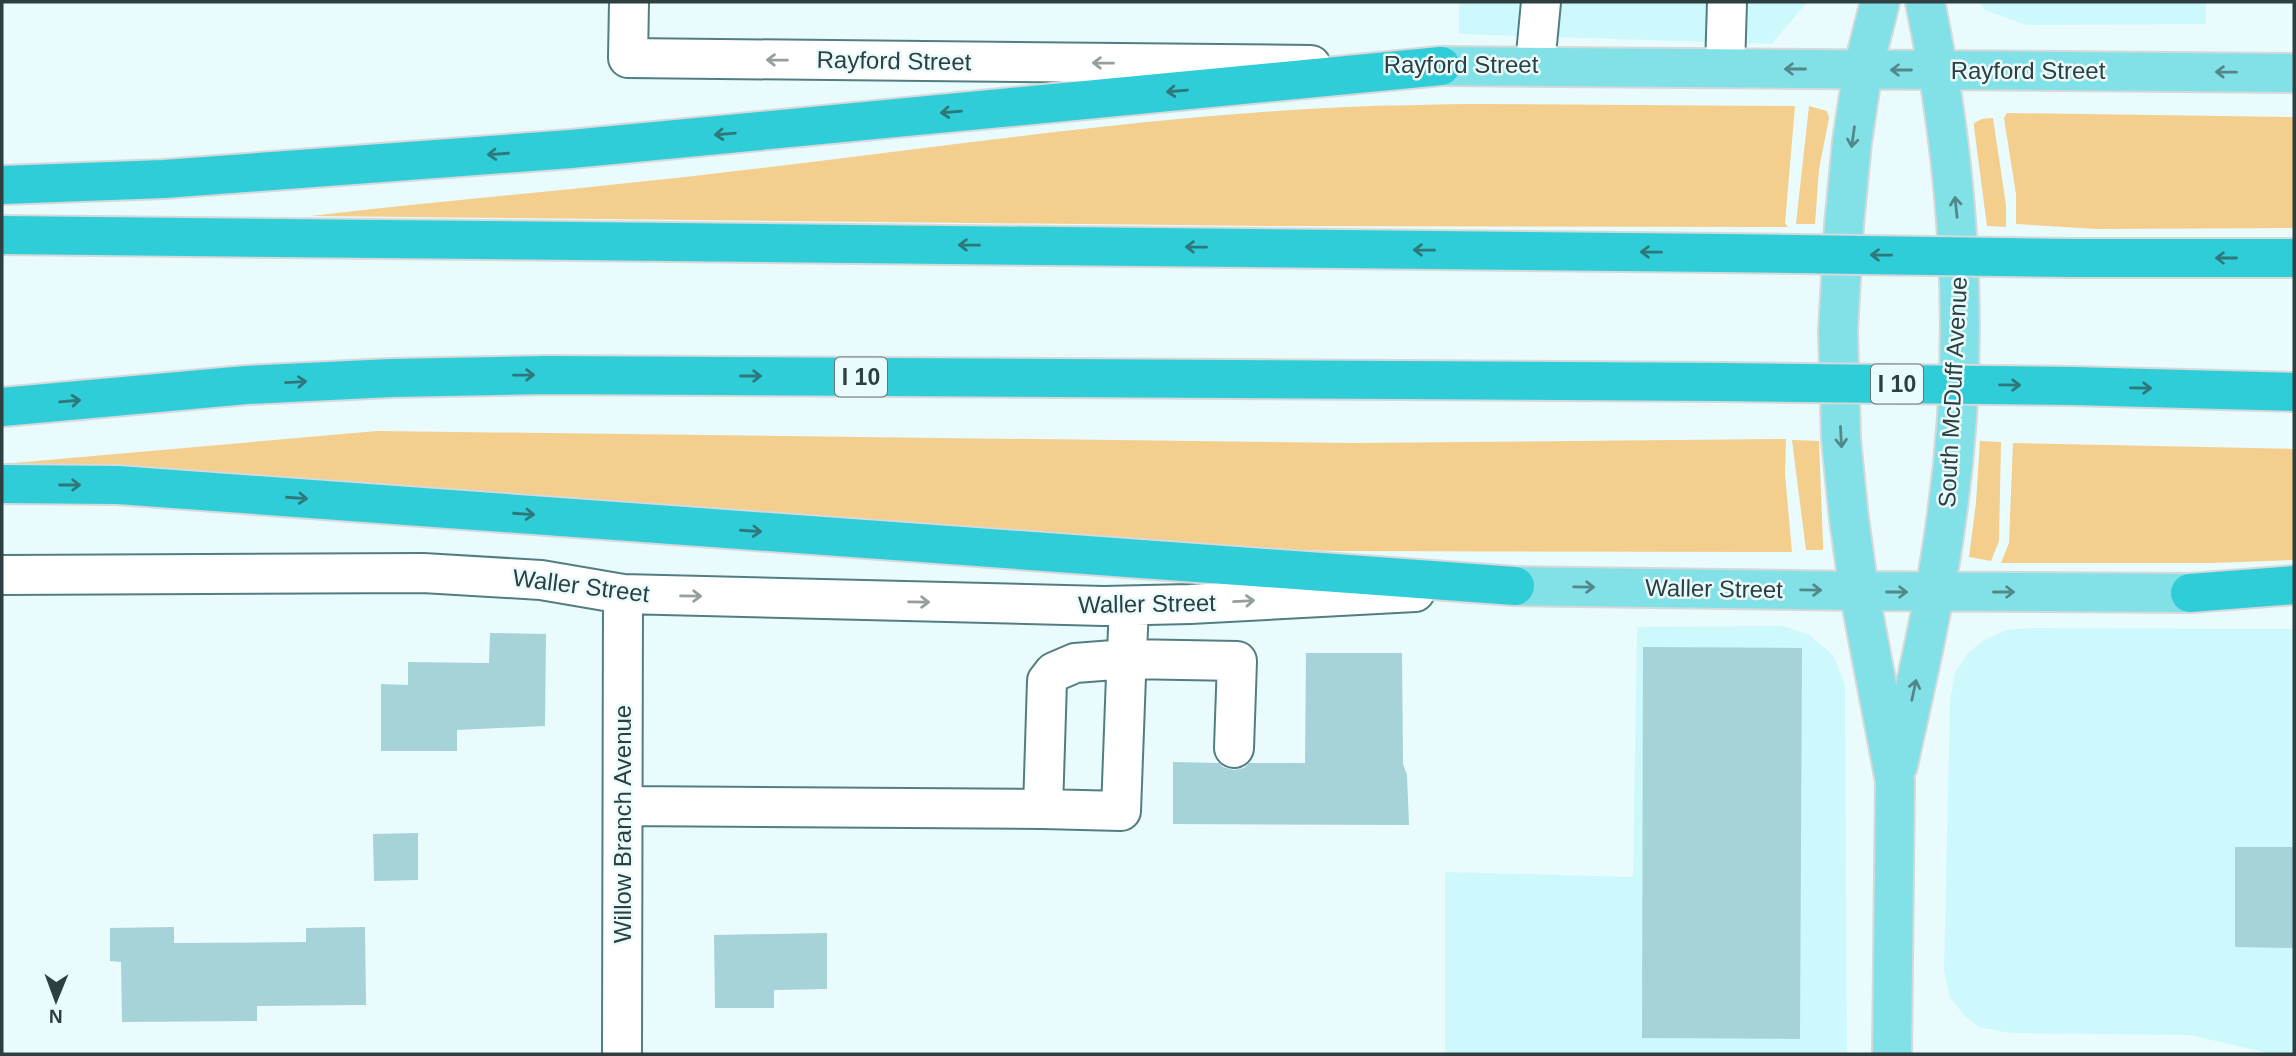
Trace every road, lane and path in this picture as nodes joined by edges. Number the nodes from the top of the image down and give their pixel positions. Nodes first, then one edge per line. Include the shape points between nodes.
1 (629, 2) edge
2 (1541, 2) edge
3 (1727, 2) edge
4 (1880, 2) edge
5 (1925, 2) edge
6 (1535, 65) junction
7 (1441, 66) junction
8 (1725, 68) junction
9 (1863, 69) junction
10 (1940, 70) junction
11 (2294, 73) edge
12 (2, 185) edge
13 (2, 235) edge
14 (2294, 258) edge
15 (2294, 392) edge
16 (2, 407) edge
17 (2, 484) edge
18 (2, 575) edge
19 (2294, 585) edge
20 (1516, 586) junction
21 (1859, 591) junction
22 (1935, 592) junction
23 (2190, 593) junction
24 (623, 594) junction
25 (2294, 597) edge
26 (1129, 606) junction
27 (1126, 659) junction
28 (1234, 748) dead end
29 (1895, 781) junction
30 (622, 806) junction
31 (1043, 809) junction
32 (622, 1054) edge
33 (1892, 1054) edge

7 -> 1 street, Rayford Street via 628,58
2 - 6 street
3 - 8 street
4 - 9 main road, South McDuff Avenue
5 - 10 main road, South McDuff Avenue
6 - 7 main road, Rayford Street
6 - 8 main road, Rayford Street
7 -> 12 highway via 571,149 164,179
9 -> 8 main road, Rayford Street
10 -> 9 main road, Rayford Street
9 -> 21 main road, South McDuff Avenue via 1844,225 1838,331 1841,439
11 -> 10 main road, Rayford Street
22 -> 10 main road, South McDuff Avenue via 1956,439 1961,334 1958,223
14 -> 13 highway, bridge
16 -> 15 highway, I 10, bridge via 246,385 535,375 1721,382
17 -> 20 highway via 118,485
18 - 24 street, Waller Street via 423,573 541,580
19 - 23 highway
20 -> 21 main road, Waller Street
26 -> 20 street, Waller Street
21 -> 22 main road, Waller Street
21 - 29 main road, South McDuff Avenue
22 -> 23 main road, Waller Street
29 -> 22 main road, South McDuff Avenue
23 - 25 street, Waller Street
24 -> 26 street, Waller Street
24 - 30 street, Willow Branch Avenue
26 - 27 street
27 - 28 street via 1237,661
27 - 31 street via 1075,663 1047,681
27 - 31 street via 1121,811
29 - 33 main road, South McDuff Avenue
30 - 31 street
30 - 32 street, Willow Branch Avenue

